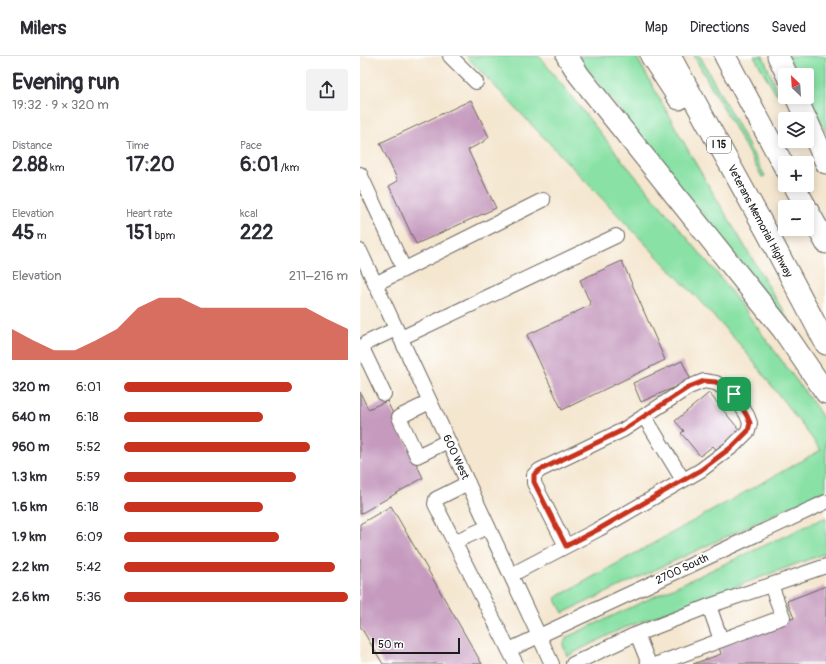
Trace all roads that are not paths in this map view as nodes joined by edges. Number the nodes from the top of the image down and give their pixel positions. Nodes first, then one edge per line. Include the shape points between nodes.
1 (450, 56) edge
2 (563, 56) edge
3 (567, 56) edge
4 (651, 56) edge
5 (670, 56) edge
6 (725, 56) edge
7 (778, 56) edge
8 (784, 68) edge
9 (579, 75) junction
10 (476, 82) dead end
11 (814, 136) edge
12 (779, 156) edge
13 (826, 163) edge
14 (360, 174) edge
15 (543, 200) dead end
16 (814, 222) edge
17 (768, 234) junction
18 (616, 236) dead end
19 (826, 243) edge
20 (362, 259) edge
21 (404, 269) junction
22 (375, 284) junction
23 (399, 334) junction
24 (826, 344) edge
25 (826, 393) edge
26 (384, 394) dead end
27 (430, 402) junction
28 (644, 416) junction
29 (448, 441) junction
30 (683, 480) junction
31 (468, 483) junction
32 (826, 502) edge
33 (488, 527) junction
34 (454, 542) junction
35 (566, 546) junction
36 (826, 566) edge
37 (511, 575) junction
38 (771, 585) junction
39 (709, 606) junction
40 (637, 634) junction
41 (539, 636) junction
42 (721, 640) junction
43 (509, 650) junction
44 (516, 664) edge
45 (552, 664) edge
46 (573, 664) edge
47 (649, 664) edge
48 (657, 664) edge

1 - 10 street
2 - 9 highway
3 - 9 highway
4 - 17 highway
5 - 17 highway, Veterans Memorial Highway / I 15
6 - 12 highway
7 - 8 highway
9 - 25 highway via 783,330
11 - 13 highway
14 - 21 street
15 - 21 street
16 - 19 highway
17 - 24 highway, Veterans Memorial Highway / I 15
18 - 23 street
20 - 22 street, 600 West
21 - 22 street
22 - 23 street, 600 West
23 - 26 street via 366,343 363,350
23 - 27 street, 600 West
27 - 29 street, 600 West
27 - 29 street via 399,417 414,450 417,456
28 - 30 street
28 - 30 street via 689,387 704,381 716,382 734,394 750,423 748,431 733,446
28 - 35 street via 623,430 534,475 534,482
29 - 31 street, 600 West
30 - 35 street
31 - 33 street, 600 West
31 - 34 street via 436,499 435,504
32 - 41 street, 2700 South
33 - 34 street
33 - 37 street, 600 West
34 - 43 street
35 - 37 street
36 - 38 street
37 - 41 street, 600 West
38 - 39 street
38 - 42 street via 783,617
39 - 40 street
39 - 42 street
40 - 46 street
40 - 47 street
41 - 43 street, 2700 South
41 - 45 street, 600 West
42 - 48 street
43 - 44 street

